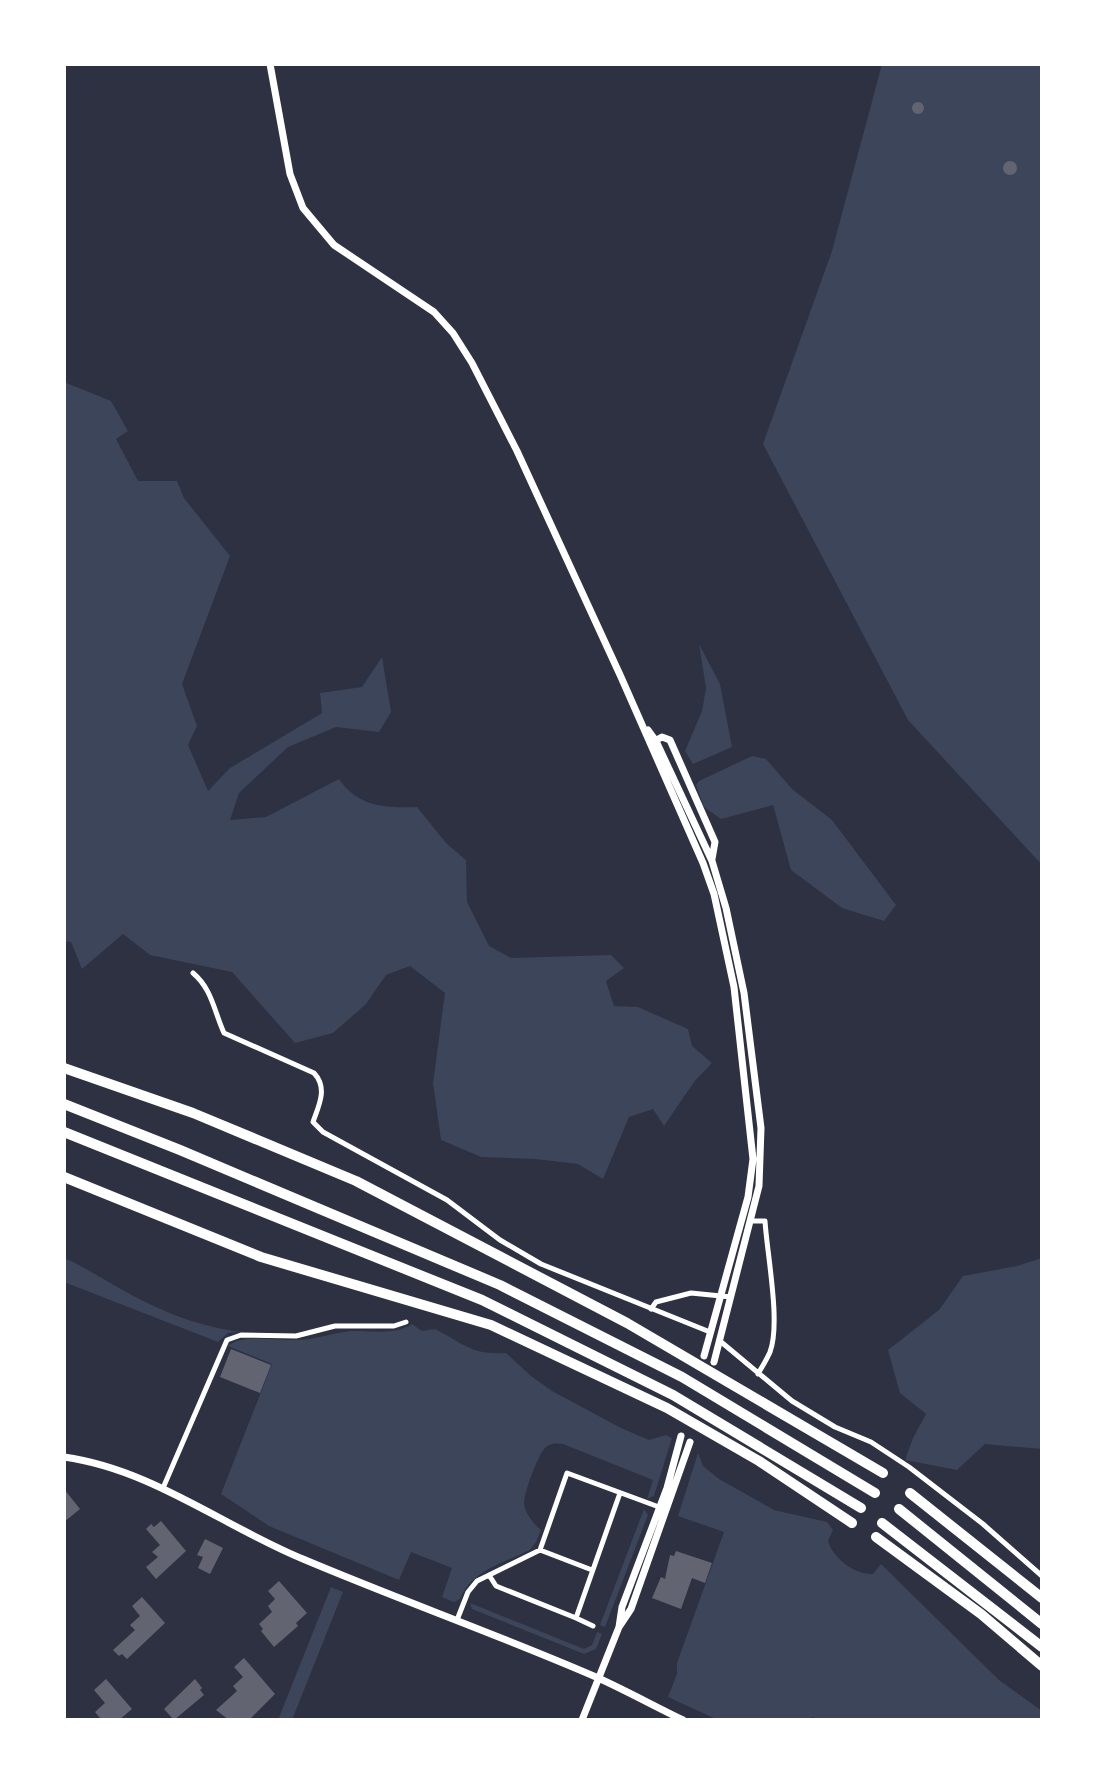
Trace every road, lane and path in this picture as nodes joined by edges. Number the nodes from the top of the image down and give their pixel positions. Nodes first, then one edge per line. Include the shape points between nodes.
1 (270, 64) edge
2 (652, 743) junction
3 (712, 861) junction
4 (193, 973) dead end
5 (64, 1068) edge
6 (64, 1104) edge
7 (64, 1132) edge
8 (64, 1177) edge
9 (746, 1220) junction
10 (476, 1222) junction
11 (471, 1231) dead end
12 (722, 1295) junction
13 (731, 1297) junction
14 (651, 1309) junction
15 (406, 1322) dead end
16 (710, 1332) junction
17 (720, 1341) junction
18 (704, 1356) dead end
19 (714, 1362) dead end
20 (758, 1374) junction
21 (681, 1436) dead end
22 (690, 1442) dead end
23 (64, 1457) edge
24 (883, 1473) dead end
25 (163, 1488) junction
26 (620, 1493) junction
27 (875, 1493) dead end
28 (910, 1493) dead end
29 (659, 1507) junction
30 (861, 1508) dead end
31 (899, 1509) dead end
32 (852, 1523) dead end
33 (882, 1523) dead end
34 (876, 1537) dead end
35 (540, 1550) junction
36 (592, 1570) junction
37 (489, 1575) junction
38 (1042, 1576) edge
39 (1042, 1598) edge
40 (576, 1618) junction
41 (457, 1620) junction
42 (1042, 1624) edge
43 (593, 1626) dead end
44 (619, 1627) junction
45 (1042, 1647) edge
46 (1042, 1666) edge
47 (599, 1678) junction
48 (582, 1720) edge
49 (683, 1720) edge

1 - 2 street via 290,174 303,208 334,245 434,312 453,333 517,451
2 - 3 street
2 - 3 street via 662,737 670,740 715,842
2 - 9 street via 707,873 734,987 753,1159
3 - 9 street via 744,993 761,1128 759,1186
4 - 10 street via 211,995 224,1033 320,1079 316,1126
5 - 24 highway via 193,1113 356,1181 627,1323
6 - 27 highway via 500,1285 682,1377
7 - 30 highway via 482,1300 673,1395
8 - 32 highway via 261,1257 491,1325 667,1408
9 - 12 street
9 - 13 street
9 - 20 street via 765,1221 772,1296 770,1351
10 - 11 street
10 - 14 street via 541,1264
12 - 13 street
12 - 14 street via 691,1293 656,1302
12 - 16 street
13 - 17 street
14 - 16 street
15 - 25 street via 227,1340
16 - 18 street
17 - 19 street
17 - 20 street
20 - 38 street via 824,1421 909,1467
21 - 29 street
22 - 44 street via 631,1609
23 - 25 street via 115,1468
25 - 41 street via 302,1559
26 - 29 street
26 - 35 street via 567,1473
26 - 36 street
28 - 39 highway
29 - 44 street
31 - 42 highway
33 - 45 highway
34 - 46 highway
35 - 36 street
35 - 37 street
36 - 40 street
37 - 40 street via 496,1586
37 - 41 street via 472,1585
40 - 43 street
41 - 47 street
44 - 47 street
47 - 48 street
47 - 49 street

